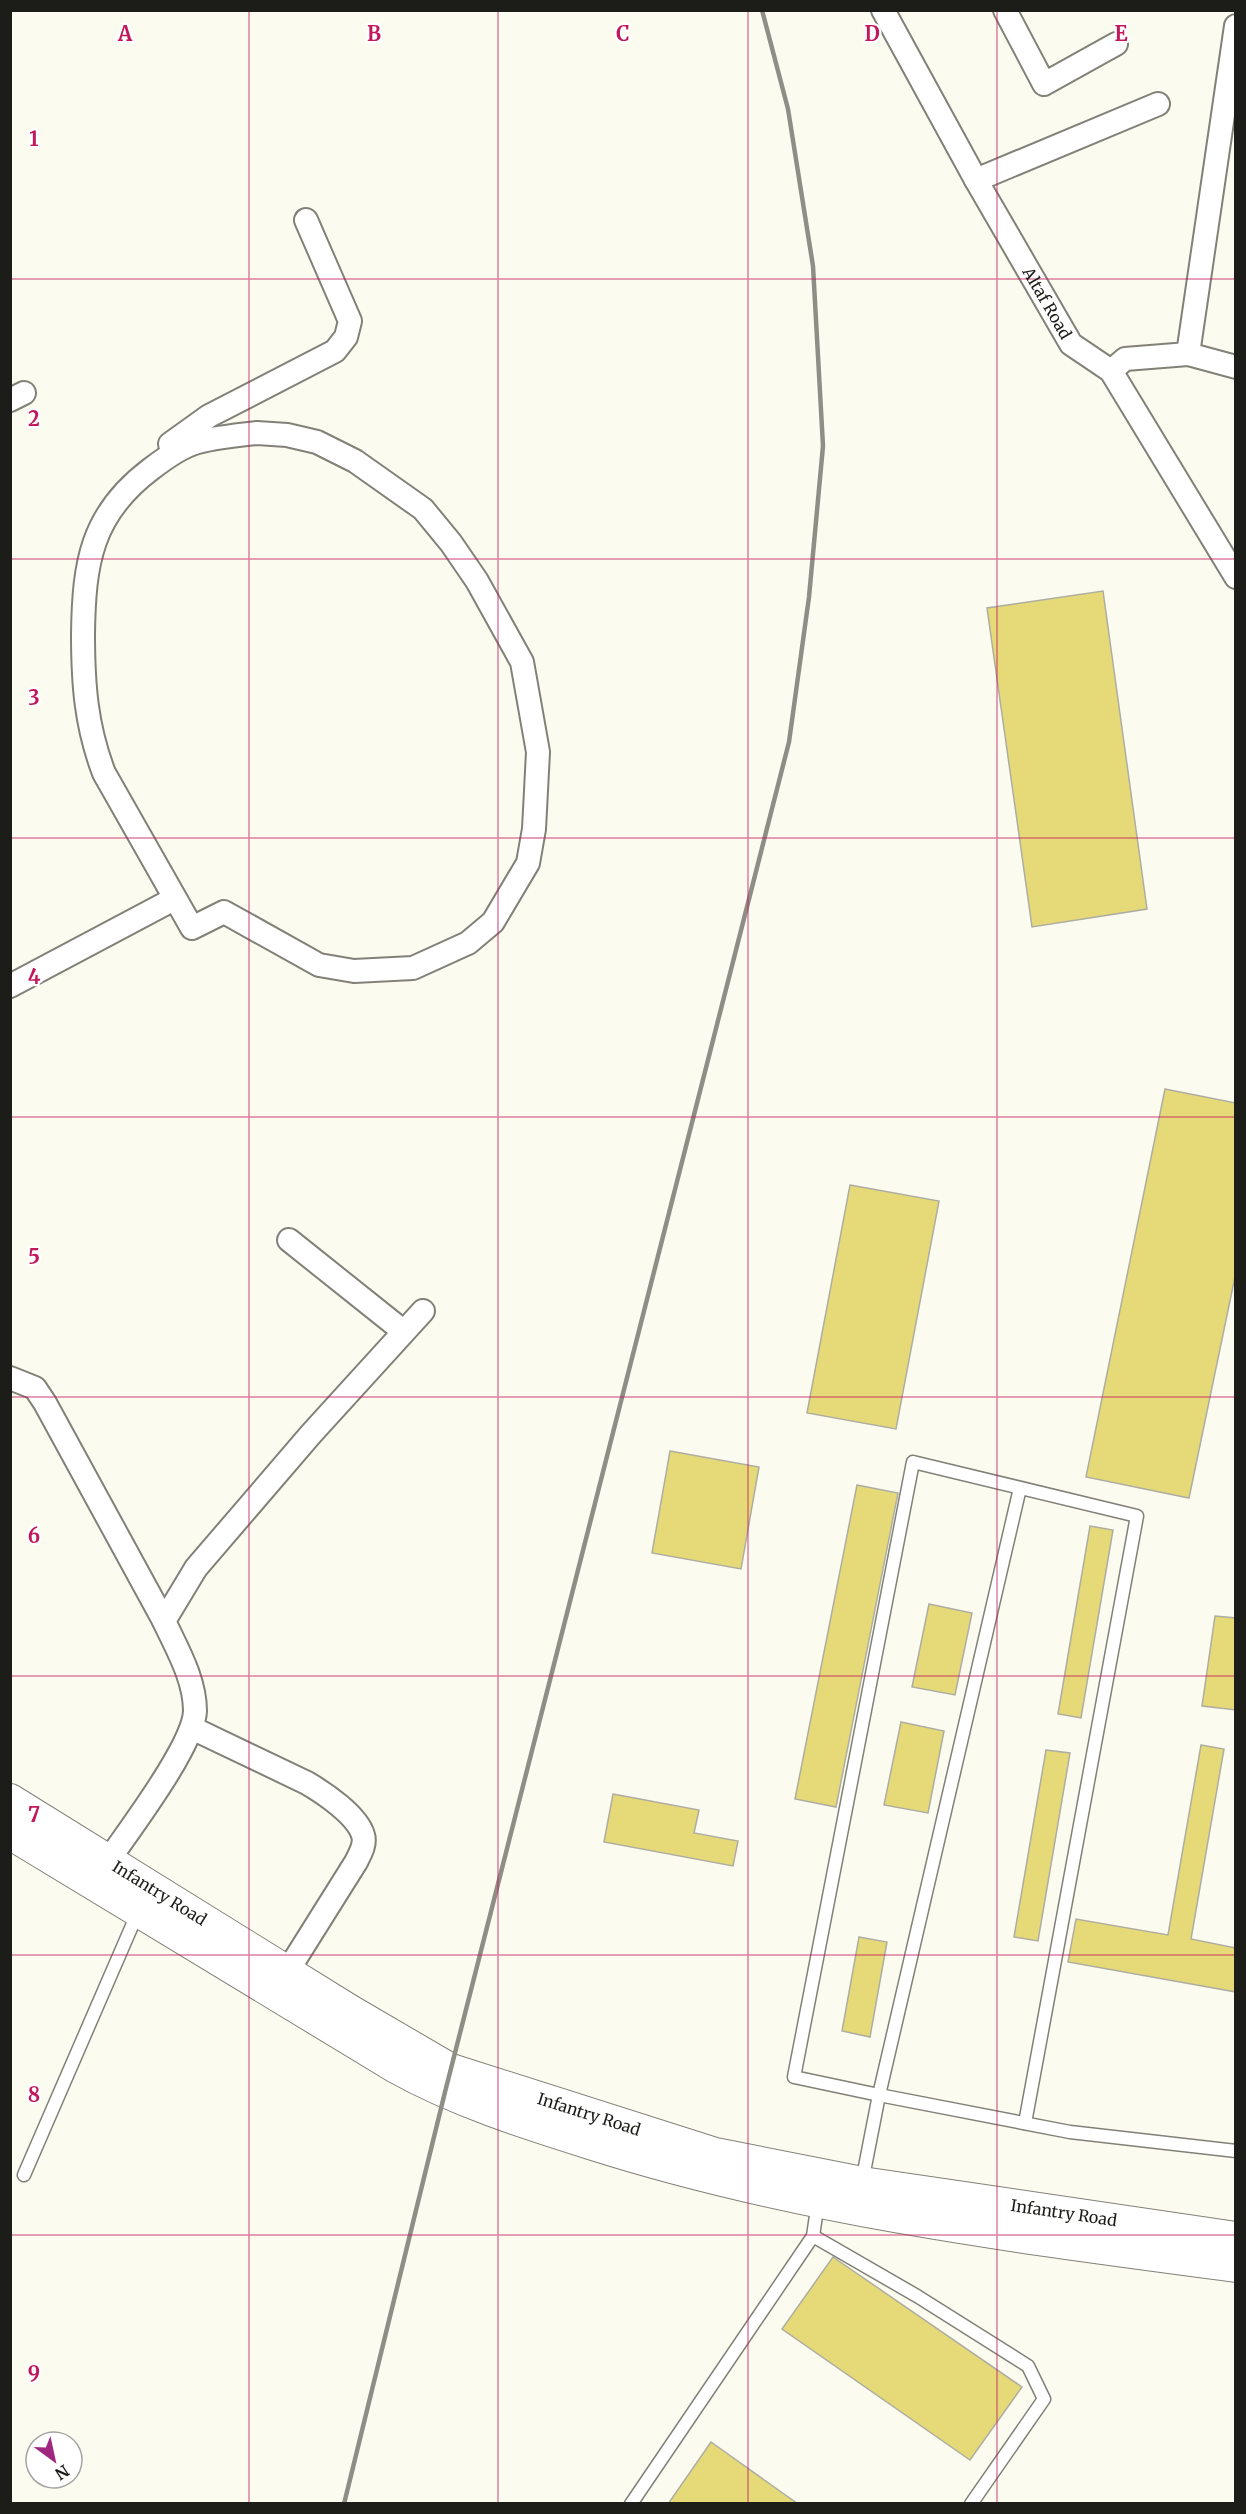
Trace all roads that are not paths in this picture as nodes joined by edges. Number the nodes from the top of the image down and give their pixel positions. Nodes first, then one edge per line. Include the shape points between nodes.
1 (883, 10) edge
2 (1005, 10) edge
3 (1236, 26) edge
4 (1116, 44) dead end
5 (1158, 104) dead end
6 (976, 180) junction
7 (306, 220) dead end
8 (1188, 354) junction
9 (1236, 367) edge
10 (1111, 371) junction
11 (144, 474) junction
12 (1227, 541) edge
13 (1236, 578) edge
14 (174, 899) junction
15 (10, 986) edge
16 (289, 1240) dead end
17 (423, 1311) dead end
18 (403, 1331) junction
19 (10, 1378) edge
20 (1020, 1488) junction
21 (164, 1621) junction
22 (192, 1728) junction
23 (10, 1800) edge
24 (10, 1833) edge
25 (108, 1861) junction
26 (146, 1899) junction
27 (287, 1972) junction
28 (879, 2095) junction
29 (1026, 2123) junction
30 (1236, 2151) edge
31 (24, 2175) dead end
32 (819, 2189) junction
33 (860, 2196) junction
34 (813, 2236) junction
35 (1236, 2238) edge
36 (1236, 2266) edge
37 (631, 2504) edge
38 (970, 2504) edge

1 - 6 street, Altaf Road
2 - 4 street via 1044,84
3 - 8 street
5 - 6 street
6 - 10 street, Altaf Road via 1071,344
7 - 11 street via 350,321 346,337 334,351 209,416 144,466
8 - 9 street
8 - 10 street via 1125,359
10 - 12 street, Altaf Road
11 - 14 street via 103,521 88,556 83,589 83,671 87,720 101,766
11 - 14 street via 196,442 257,433 317,442 388,483 423,509 477,581 522,662 538,752 528,863 511,895 493,922 468,943 413,968 354,971 319,965 224,912 192,928
12 - 13 street, Altaf Road
14 - 15 street
16 - 18 street
17 - 18 street
18 - 21 street via 196,1568
19 - 21 street via 35,1388 45,1403
20 - 28 lane
20 - 28 lane via 913,1462 794,2077
20 - 29 lane via 1137,1516
21 - 22 street via 193,1691
22 - 25 street via 176,1760
22 - 27 street via 307,1783 345,1811 363,1835 364,1845 356,1862
23 - 25 main road, Infantry Road
24 - 26 main road, Infantry Road
25 - 26 main road, Infantry Road
26 - 27 main road, Infantry Road
26 - 31 lane
26 - 32 main road, Infantry Road via 396,2067 432,2087 531,2125 655,2164
27 - 32 main road, Infantry Road via 451,2070
28 - 29 lane
28 - 33 lane
29 - 30 lane via 1070,2132
32 - 33 main road, Infantry Road
32 - 34 lane
33 - 35 main road, Infantry Road
33 - 36 main road, Infantry Road via 972,2230
34 - 37 lane
34 - 38 lane via 1028,2366 1044,2399

